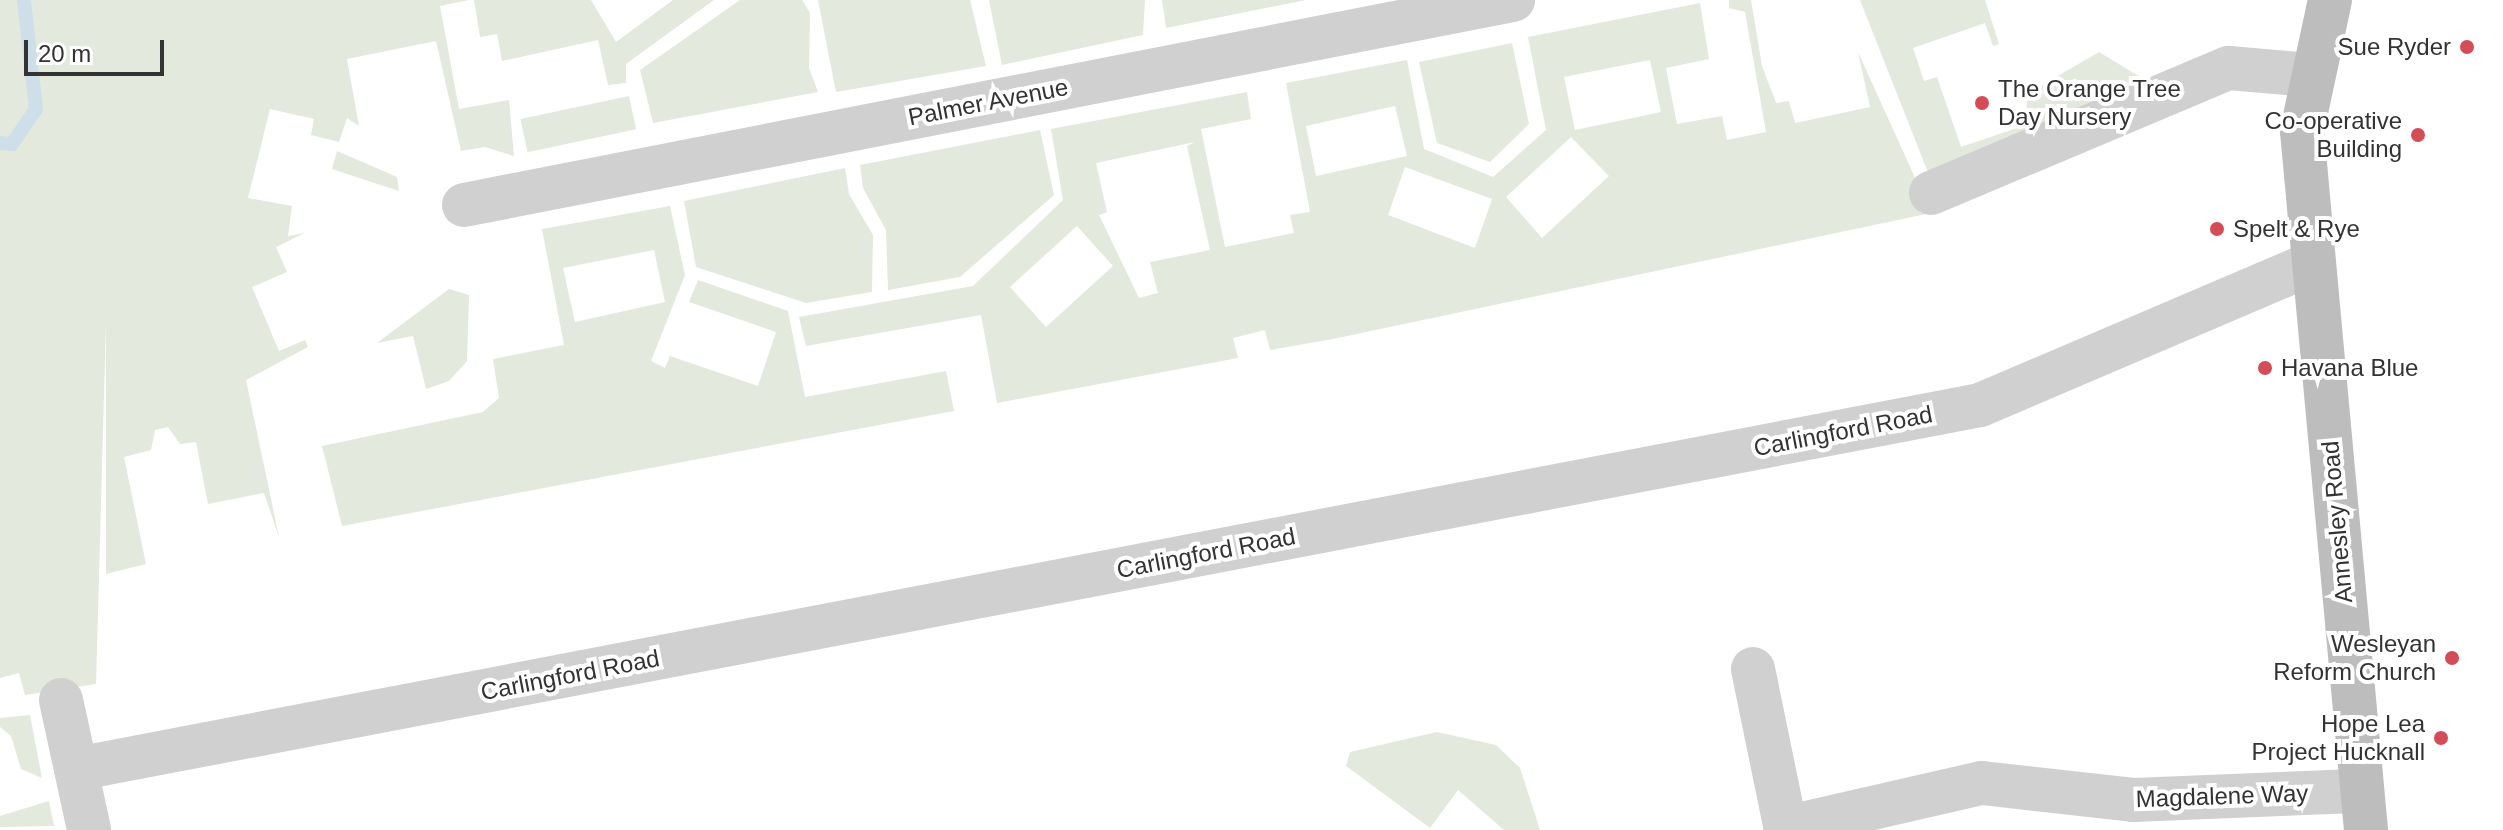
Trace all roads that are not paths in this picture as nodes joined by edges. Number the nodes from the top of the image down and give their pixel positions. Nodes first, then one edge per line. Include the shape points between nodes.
1 (1513, 0) edge
2 (2330, 0) edge
3 (2311, 75) junction
4 (1931, 193) dead end
5 (464, 205) dead end
6 (2313, 263) junction
7 (1753, 669) dead end
8 (61, 700) dead end
9 (76, 769) junction
10 (2364, 810) edge
11 (2080, 814) edge
12 (1786, 829) edge
13 (89, 830) edge

1 - 5 street, Palmer Avenue
2 - 3 street, Annesley Road
3 - 4 street via 2229,68
3 - 6 street, Annesley Road via 2302,131
6 - 9 street, Carlingford Road via 1980,405
6 - 10 street, Annesley Road
7 - 12 street, Magdalene Way
8 - 9 street
9 - 13 street
10 - 11 street, Magdalene Way
11 - 12 street, Magdalene Way via 1982,783

